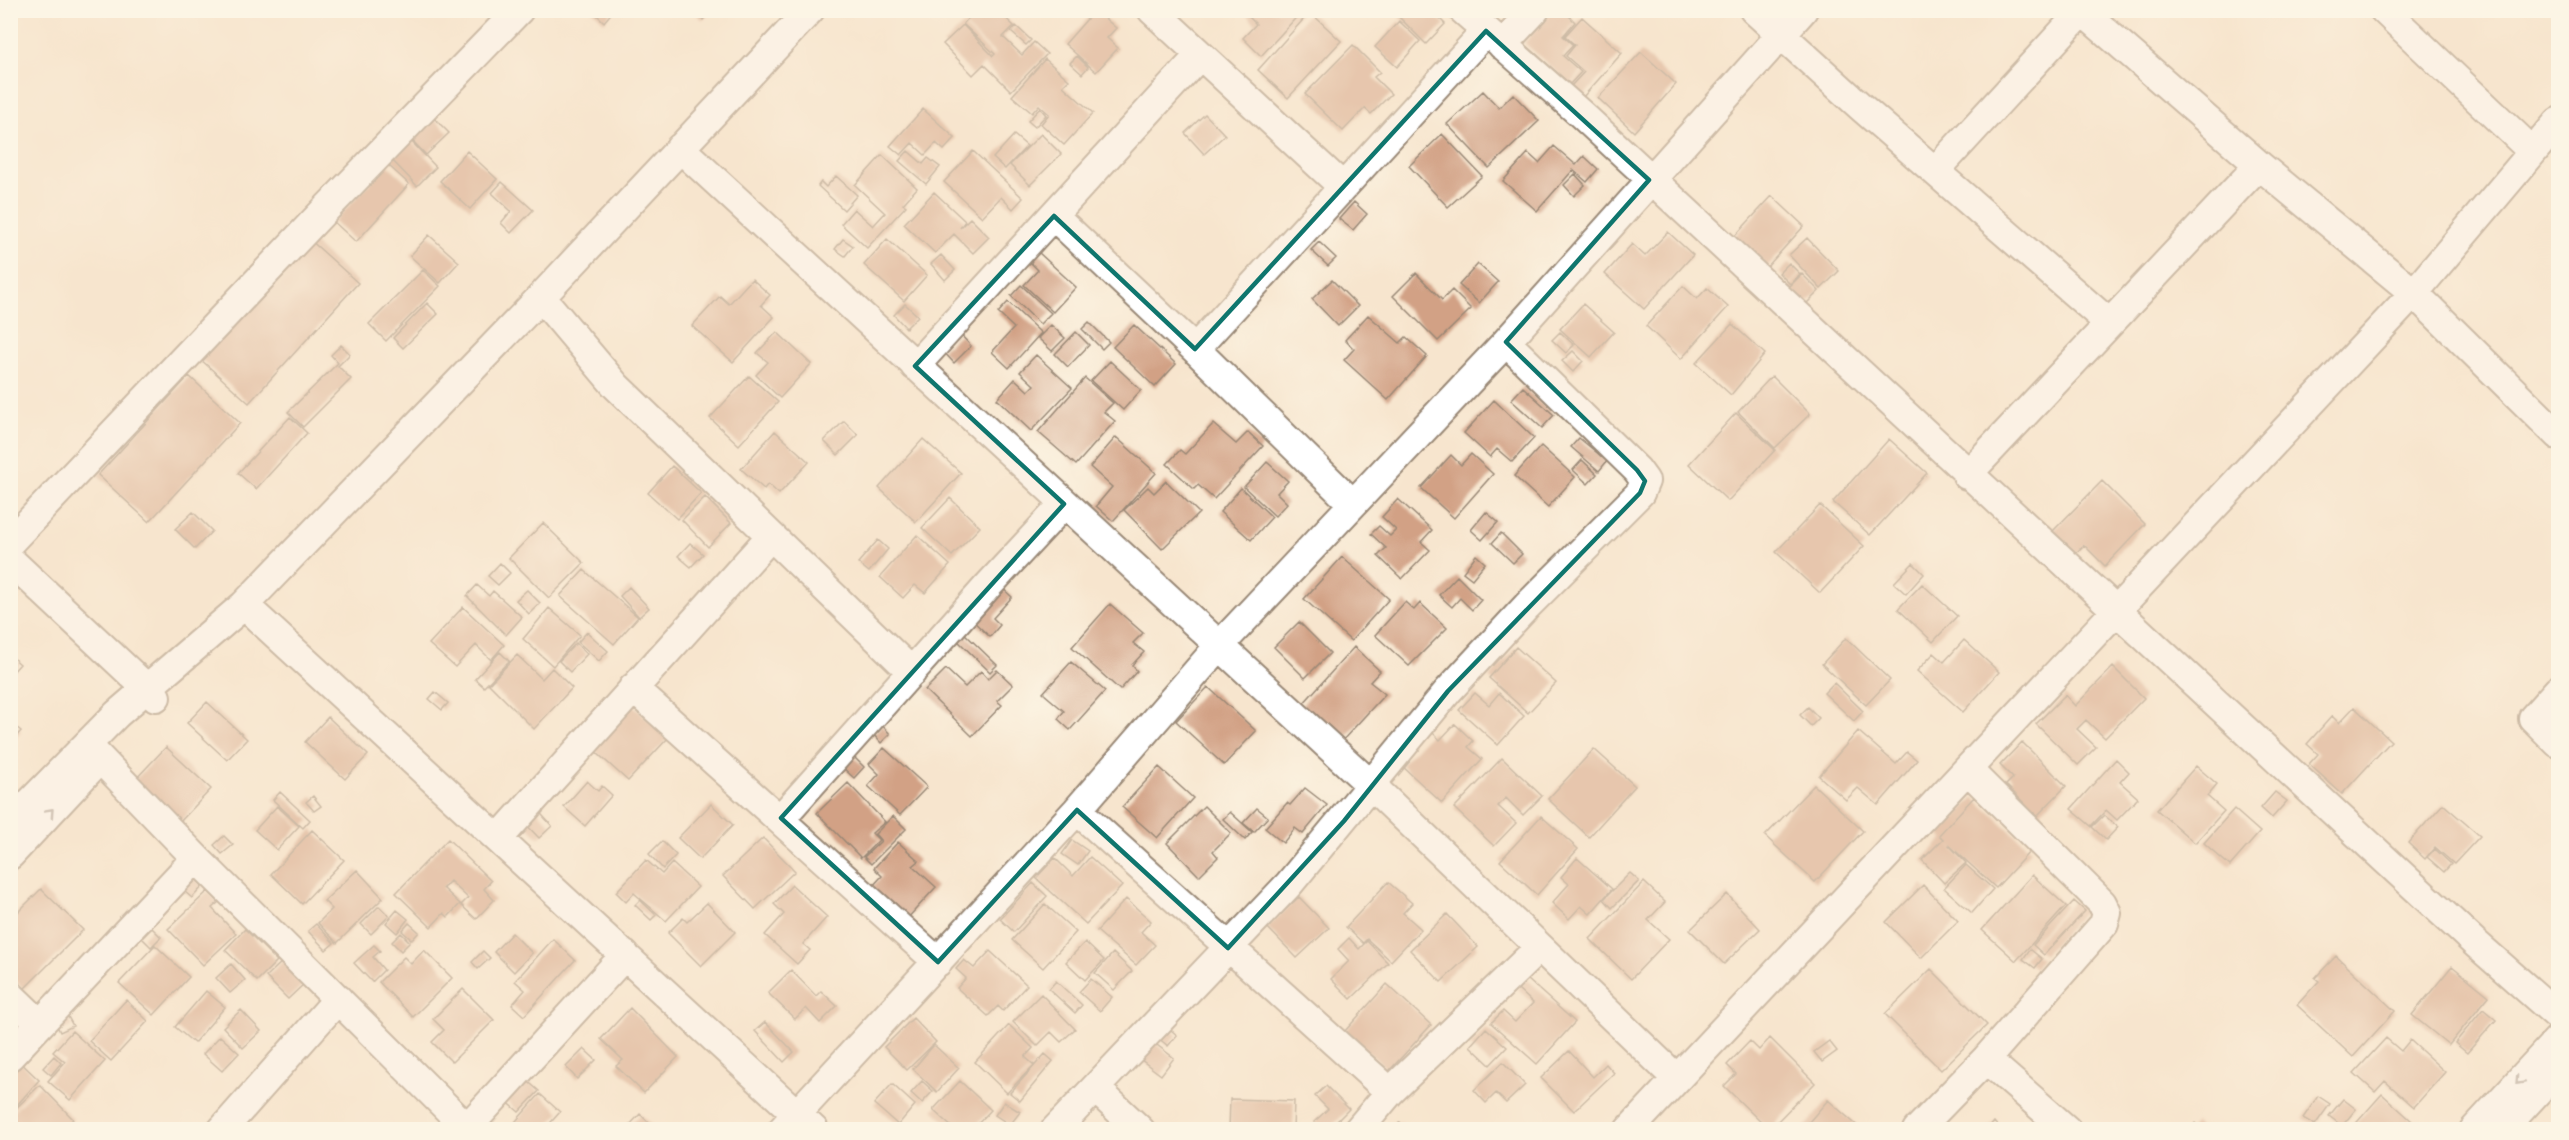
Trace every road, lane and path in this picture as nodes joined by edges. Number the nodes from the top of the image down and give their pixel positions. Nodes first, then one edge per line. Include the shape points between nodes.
1 (519, 10) edge
2 (810, 10) edge
3 (1152, 10) edge
4 (1463, 10) edge
5 (1535, 10) edge
6 (1754, 10) edge
7 (1803, 10) edge
8 (2384, 10) edge
9 (2082, 11) edge
10 (1781, 34) junction
11 (1494, 38) junction
12 (1200, 55) junction
13 (2559, 122) edge
14 (680, 148) junction
15 (2532, 151) junction
16 (2259, 165) junction
17 (1936, 170) junction
18 (1649, 180) junction
19 (1342, 186) junction
20 (1054, 216) junction
21 (2415, 292) junction
22 (541, 297) junction
23 (2108, 322) junction
24 (1506, 342) junction
25 (1195, 349) junction
26 (915, 366) junction
27 (2559, 435) edge
28 (1967, 475) junction
29 (1064, 504) junction
30 (1353, 504) junction
31 (770, 537) junction
32 (10, 542) edge
33 (10, 560) edge
34 (244, 605) junction
35 (2117, 612) junction
36 (1220, 645) junction
37 (912, 672) junction
38 (156, 687) junction
39 (633, 688) junction
40 (2559, 690) edge
41 (2559, 743) edge
42 (94, 751) junction
43 (1968, 770) junction
44 (1372, 786) junction
45 (1077, 810) junction
46 (781, 818) junction
47 (10, 823) edge
48 (499, 838) junction
49 (10, 855) edge
50 (196, 858) junction
51 (1228, 948) junction
52 (1539, 948) junction
53 (625, 955) junction
54 (938, 962) junction
55 (10, 995) edge
56 (338, 999) junction
57 (2559, 1016) edge
58 (40, 1024) junction
59 (2559, 1039) edge
60 (10, 1056) edge
61 (1986, 1059) junction
62 (2559, 1069) edge
63 (1676, 1078) junction
64 (1095, 1088) junction
65 (1390, 1092) junction
66 (798, 1124) edge
67 (466, 1129) edge
68 (222, 1130) edge
69 (1055, 1130) edge
70 (1140, 1130) edge
71 (1358, 1130) edge
72 (1629, 1130) edge
73 (1917, 1130) edge
74 (2067, 1130) edge
75 (2474, 1130) edge
76 (2502, 1130) edge

1 - 32 street
2 - 14 street
3 - 12 street
4 - 11 street
5 - 11 street
6 - 10 street
7 - 10 street
8 - 15 street
9 - 16 street
9 - 17 street
10 - 17 street
10 - 18 street
11 - 18 street
11 - 19 street
12 - 19 street
12 - 20 street
13 - 15 street
14 - 22 street
14 - 26 street
15 - 21 street
16 - 21 street
16 - 23 street
17 - 23 street
18 - 24 street
18 - 28 street
19 - 25 street
20 - 25 street
20 - 26 street
21 - 27 street
21 - 35 street
22 - 31 street via 616,386
22 - 34 street
23 - 28 street
24 - 30 street
24 - 44 street via 1645,481 1640,493 1448,692
25 - 30 street
26 - 29 street
28 - 35 street
29 - 36 street
29 - 37 street
30 - 36 street
31 - 37 street
31 - 39 street
33 - 38 street
34 - 38 street
34 - 48 street
35 - 43 street
35 - 57 street
36 - 44 street
36 - 45 street
37 - 46 street
38 - 42 street
38 - 42 street via 117,714
39 - 46 street
39 - 48 street
40 - 41 street via 2533,718
42 - 47 street
49 -> 42 street
42 - 50 street
43 - 61 street via 2102,903 2107,913 2104,924
43 - 63 street
44 - 51 street via 1289,884
44 - 52 street
45 - 51 street
45 - 54 street
46 - 54 street
48 - 53 street
50 - 56 street
50 - 58 street
51 - 64 street
51 - 65 street
52 - 63 street
52 - 65 street
53 - 66 street
53 - 67 street
54 - 66 street
55 - 58 street
56 - 67 street
56 - 68 street
58 - 60 street
59 -> 75 street
61 - 73 street
61 - 74 street
62 - 76 street
63 - 72 street
64 - 69 street
64 - 70 street
65 - 71 street

